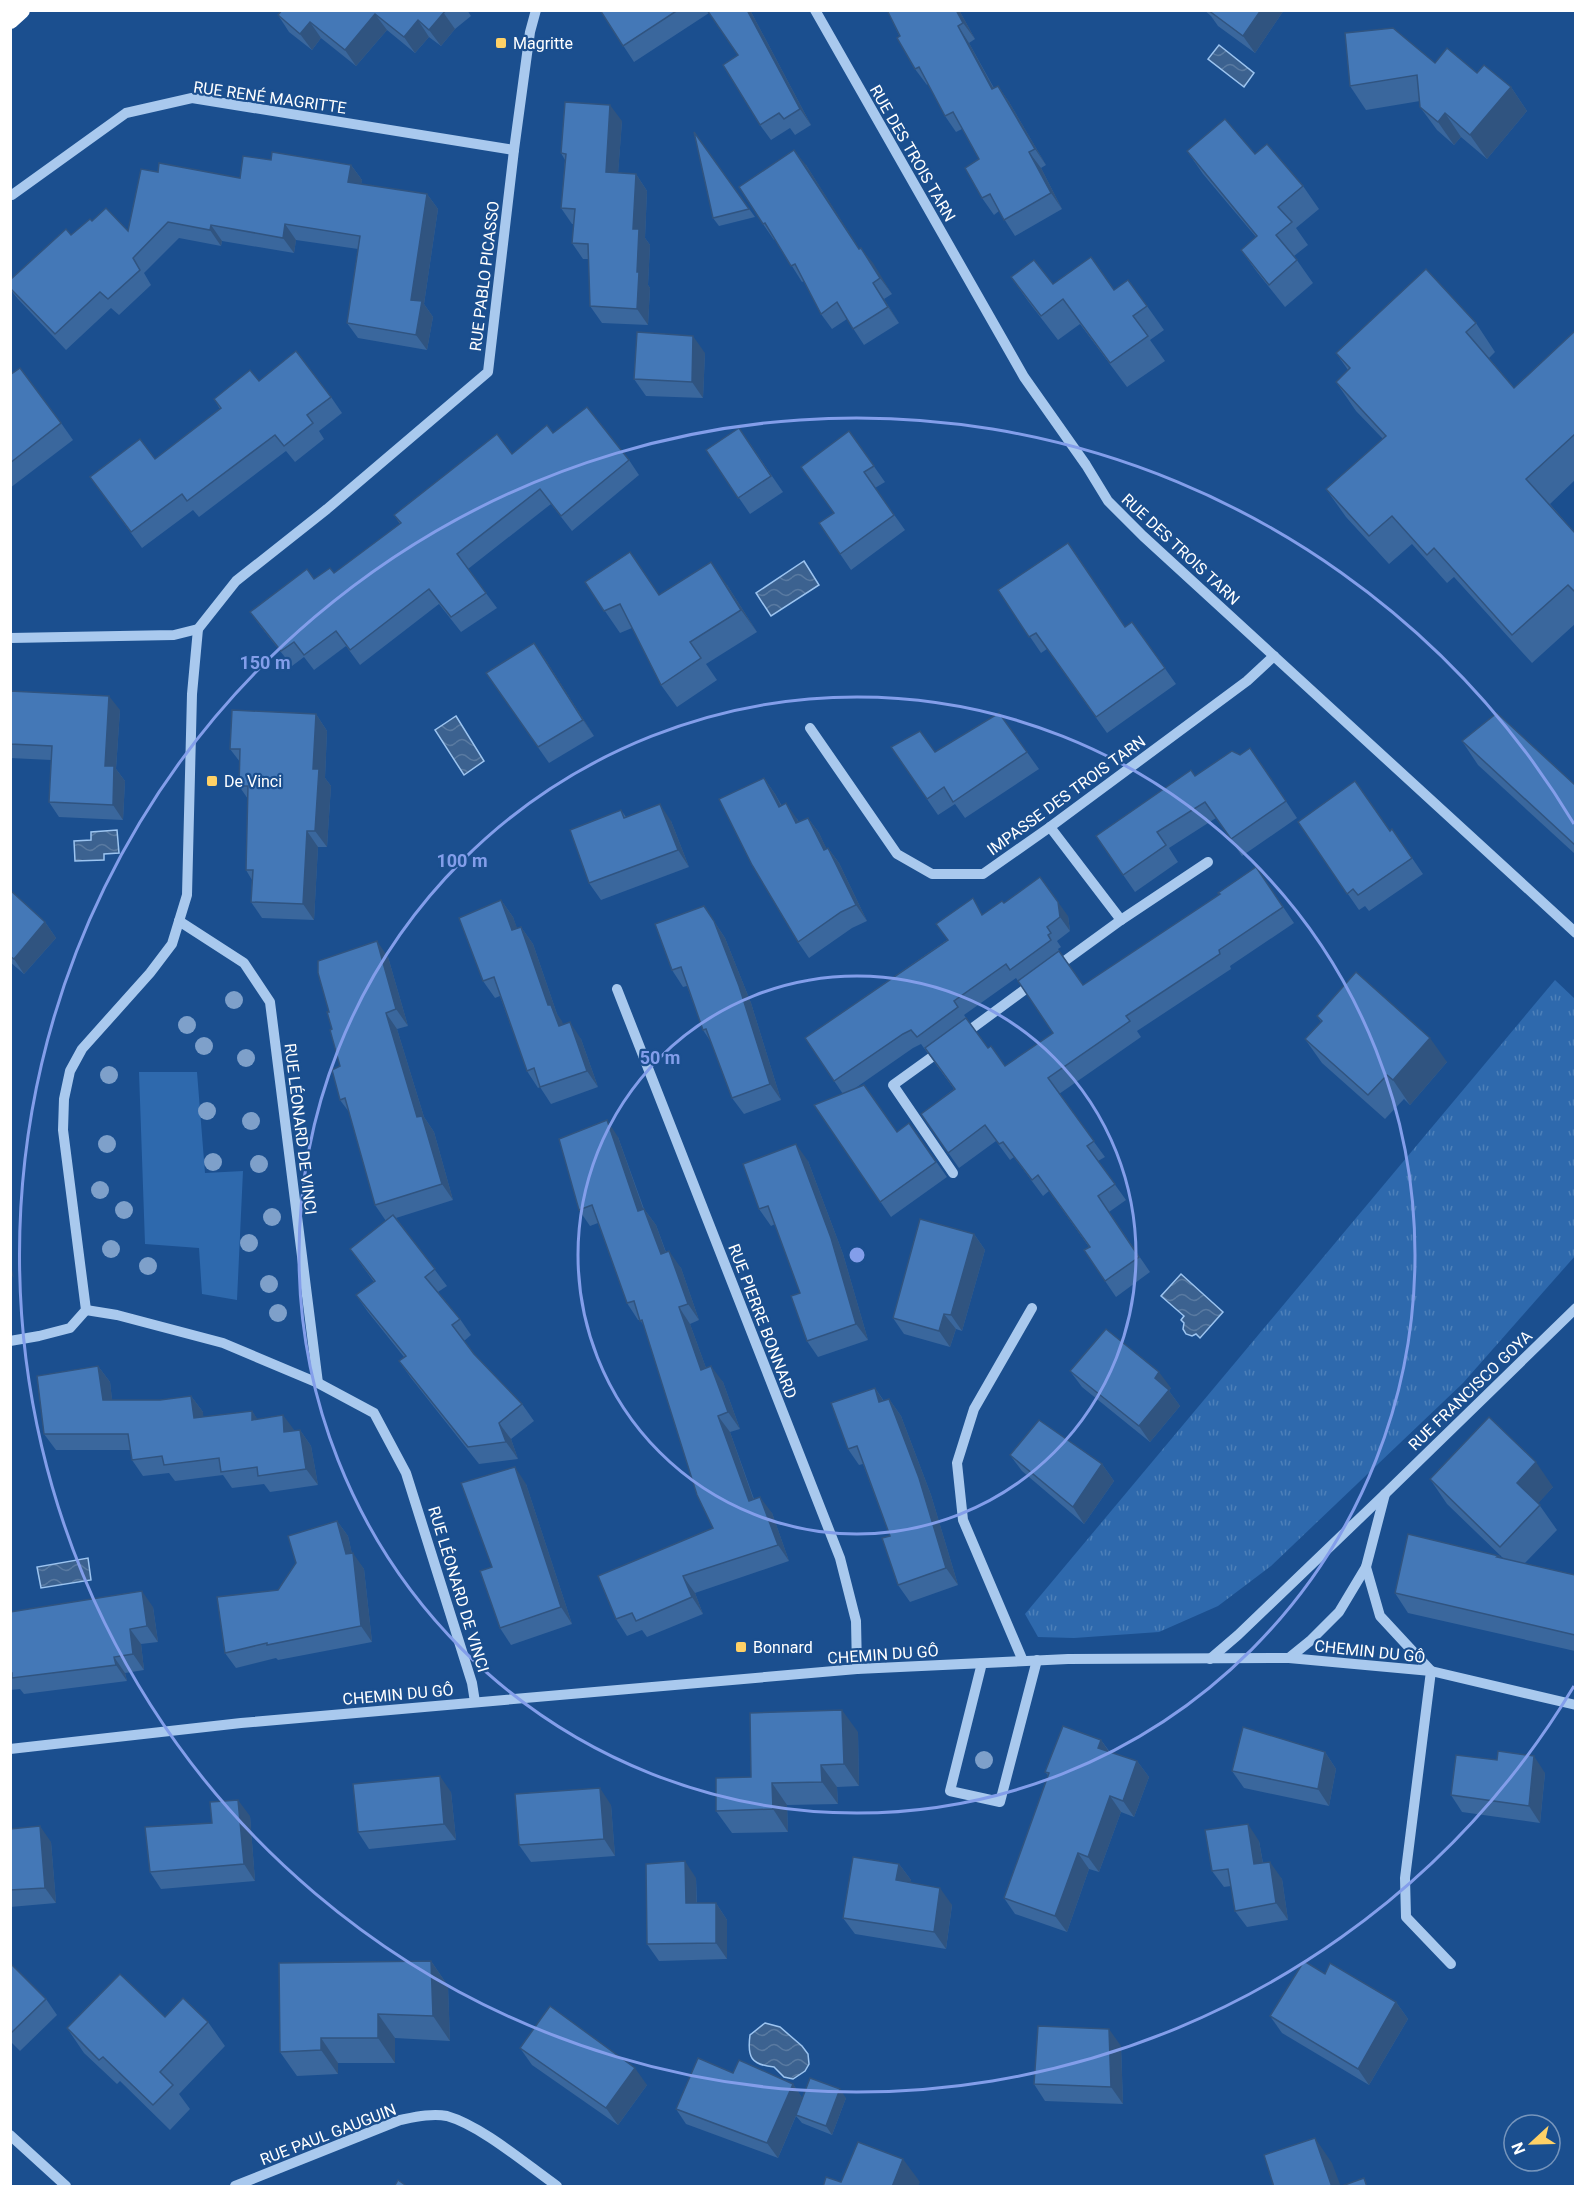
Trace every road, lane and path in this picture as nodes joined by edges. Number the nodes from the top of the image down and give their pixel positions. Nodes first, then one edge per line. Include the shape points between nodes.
1 (21, 10) edge
2 (536, 10) edge
3 (815, 10) edge
4 (10, 20) edge
5 (514, 150) junction
6 (12, 195) edge
7 (198, 629) junction
8 (10, 638) edge
9 (1274, 656) junction
10 (810, 728) dead end
11 (1050, 827) junction
12 (1208, 862) dead end
13 (1121, 920) junction
14 (179, 921) junction
15 (1575, 933) edge
16 (617, 988) dead end
17 (953, 1173) dead end
18 (1032, 1308) dead end
19 (1575, 1308) edge
20 (86, 1310) junction
21 (10, 1341) edge
22 (318, 1383) junction
23 (1385, 1494) junction
24 (1366, 1567) junction
25 (1289, 1658) junction
26 (1210, 1659) junction
27 (1037, 1660) junction
28 (1023, 1661) junction
29 (982, 1663) junction
30 (857, 1669) junction
31 (1431, 1671) junction
32 (475, 1702) junction
33 (1575, 1705) edge
34 (10, 1749) edge
35 (1451, 1964) dead end
36 (10, 2135) edge
37 (66, 2187) edge
38 (235, 2187) edge
39 (557, 2187) edge

1 - 4 highway
2 - 5 street, RUE PABLO PICASSO
3 - 9 street, RUE DES TROIS TARN via 1024,377 1108,501
5 - 6 street, RUE RENÉ MAGRITTE via 192,98 126,112
5 - 7 street, RUE PABLO PICASSO via 488,372 327,509 236,580
7 - 8 street via 174,635
7 - 14 street via 192,694 187,895
9 - 11 street, IMPASSE DES TROIS TARN via 1247,681
9 - 15 street, RUE DES TROIS TARN
10 - 11 street, IMPASSE DES TROIS TARN via 897,854 932,874 983,873
11 - 13 street
12 - 13 street
13 - 17 street via 893,1085
14 - 20 street via 172,944 82,1048 70,1071 63,1130
14 - 22 street, RUE LÉONARD DE VINCI via 244,963 270,1002
16 - 30 street, RUE PIERRE BONNARD via 840,1558 856,1621
18 - 28 street via 974,1409 957,1463 963,1520
19 - 23 street, RUE FRANCISCO GOYA
20 - 21 street via 70,1328
20 - 22 street, RUE LÉONARD DE VINCI via 223,1343
22 - 32 street, RUE LÉONARD DE VINCI via 374,1413 406,1473
23 - 24 street
23 - 26 street, RUE FRANCISCO GOYA
24 - 25 street via 1339,1612
24 - 31 street via 1380,1616
25 - 26 street, CHEMIN DU GÔ
25 - 31 street, CHEMIN DU GÔ
26 - 27 street, CHEMIN DU GÔ
27 - 28 street, CHEMIN DU GÔ
27 - 29 street via 1000,1802 950,1791
28 - 29 street, CHEMIN DU GÔ
29 - 30 street, CHEMIN DU GÔ
30 - 32 street, CHEMIN DU GÔ
31 - 33 street, CHEMIN DU GÔ
31 - 35 street via 1405,1878 1406,1917
32 - 34 street, CHEMIN DU GÔ
36 - 37 street
38 - 39 street, RUE PAUL GAUGUIN via 400,2120 446,2116 470,2126

